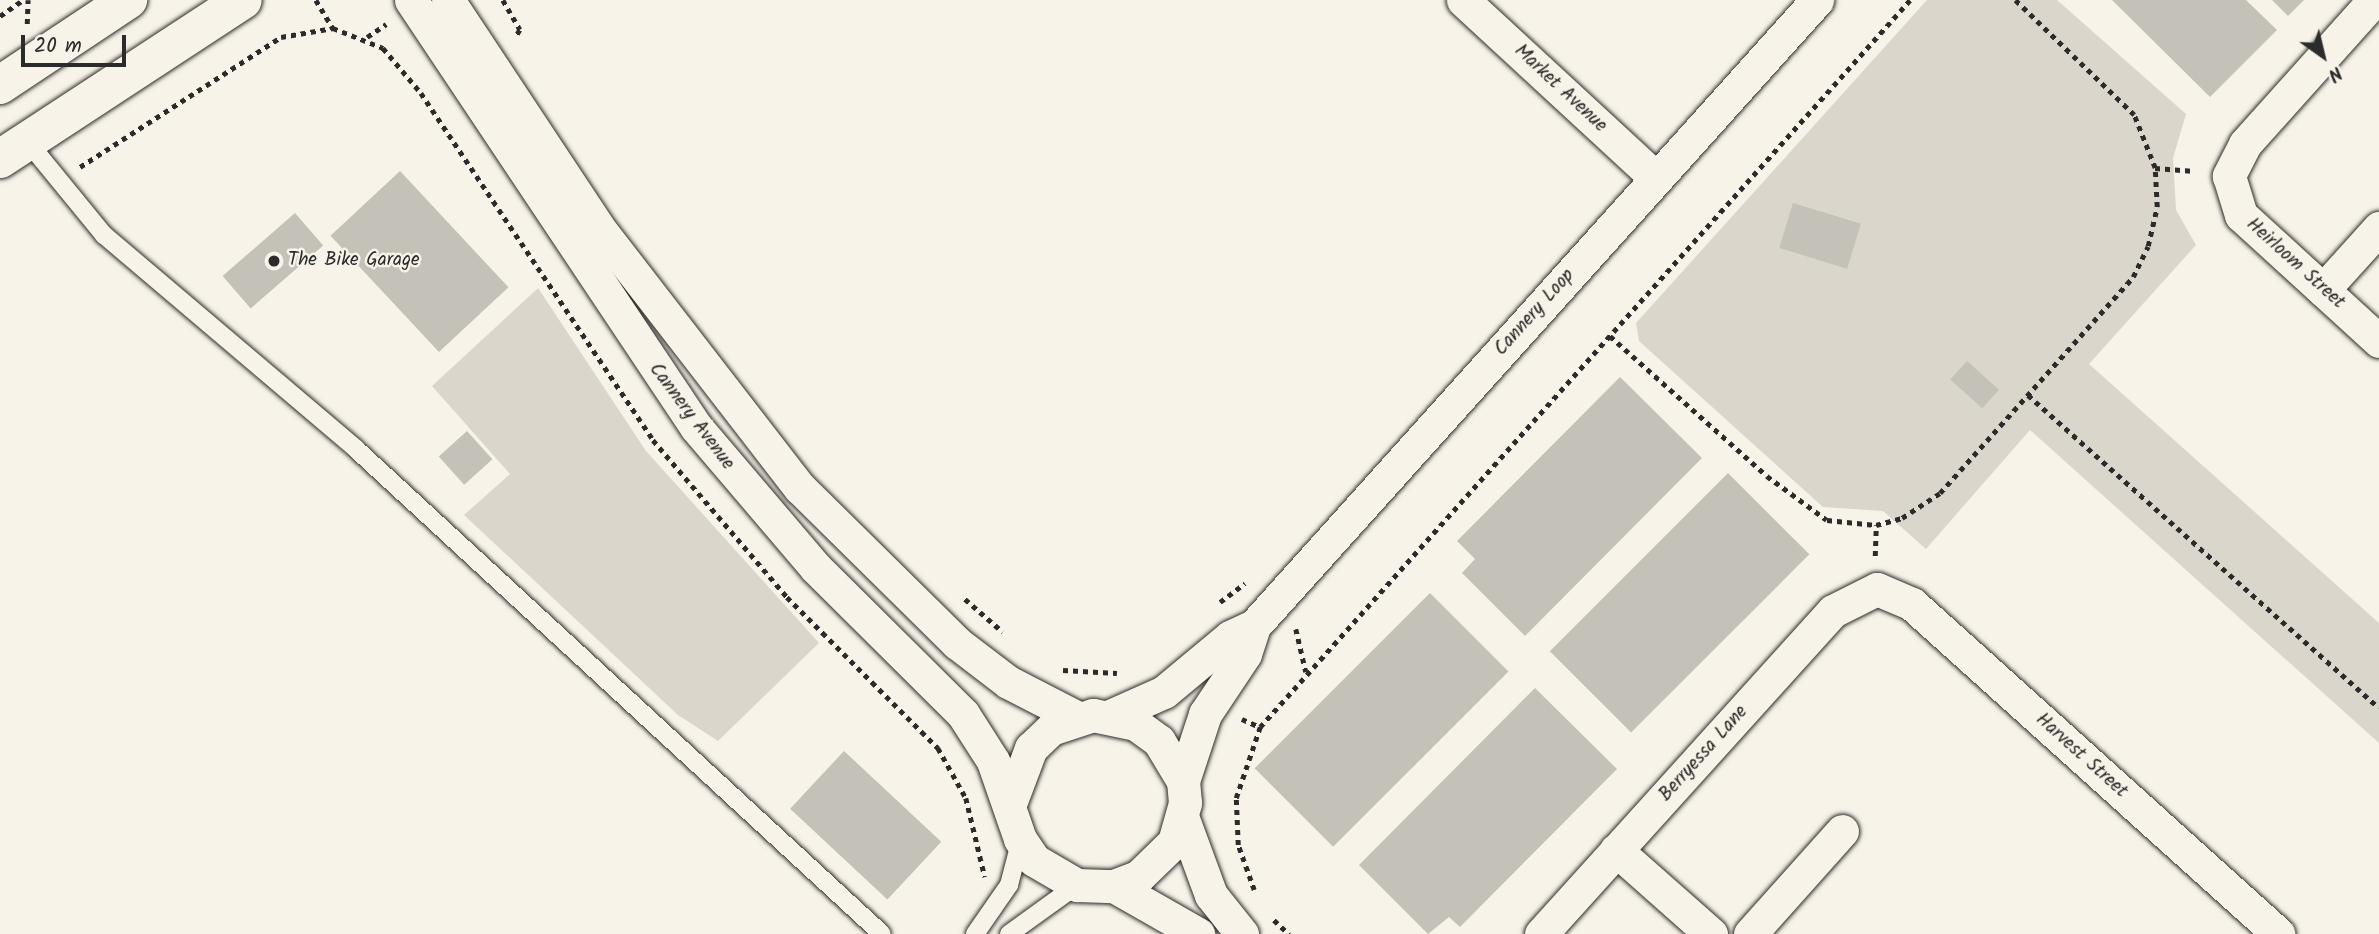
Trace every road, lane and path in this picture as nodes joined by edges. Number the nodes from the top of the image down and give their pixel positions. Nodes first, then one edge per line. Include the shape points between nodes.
1 (23, 0) edge
2 (128, 0) edge
3 (243, 0) edge
4 (316, 0) edge
5 (448, 0) edge
6 (503, 0) edge
7 (1464, 0) edge
8 (1817, 0) edge
9 (1910, 0) edge
10 (2015, 0) edge
11 (2375, 0) edge
12 (401, 11) edge
13 (0, 16) edge
14 (333, 28) junction
15 (520, 30) dead end
16 (367, 37) junction
17 (0, 85) edge
18 (13, 150) edge
19 (2155, 168) junction
20 (2195, 171) dead end
21 (1656, 178) junction
22 (56, 183) junction
23 (2379, 228) edge
24 (2323, 290) junction
25 (1610, 336) junction
26 (2379, 341) edge
27 (2028, 394) junction
28 (1876, 525) junction
29 (1876, 573) junction
30 (957, 591) dead end
31 (1254, 626) junction
32 (1007, 635) dead end
33 (1057, 667) dead end
34 (1127, 671) dead end
35 (2379, 708) edge
36 (1094, 717) junction
37 (1183, 781) junction
38 (1011, 801) junction
39 (1183, 819) junction
40 (1842, 831) dead end
41 (1020, 839) junction
42 (1616, 850) junction
43 (990, 885) dead end
44 (1077, 885) junction
45 (1114, 886) junction
46 (1260, 901) dead end
47 (1266, 909) dead end
48 (882, 934) edge
49 (975, 934) edge
50 (1009, 934) edge
51 (1198, 934) edge
52 (1242, 934) edge
53 (1289, 934) edge
54 (1541, 934) edge
55 (1711, 934) edge
56 (1750, 934) edge
57 (2278, 934) edge

1 - 13 path
2 - 17 main road
3 - 18 main road
4 - 14 path
5 - 36 street, Cannery Avenue via 598,227 800,488 957,643 1008,682
6 - 15 path
7 - 21 street, Market Avenue
8 - 21 street, Cannery Loop
9 - 25 path
10 - 19 path via 2120,95 2148,141
11 - 24 street, Heirloom Street via 2245,144 2230,176 2241,215
12 - 16 path
12 - 38 street, Cannery Avenue via 689,418 815,567 963,714
14 - 16 path
14 - 22 path via 304,29 260,48
16 - 43 path via 415,85 653,440 778,588 938,748 966,798 980,870
18 - 22 lane
19 - 20 path
19 - 27 path via 2157,207 2148,246 2133,277
21 - 31 street, Cannery Loop
22 - 48 lane via 104,235 356,449
23 - 24 street
24 - 26 street, Heirloom Street
25 - 28 path via 1808,510 1828,520
25 - 46 path via 1260,727 1238,776 1235,822
27 - 28 path via 1940,493 1902,518
27 - 35 path
28 - 29 path
29 - 42 street, Berryessa Lane via 1833,611
29 - 57 street, Harvest Street
30 - 32 path
31 - 36 street via 1230,637 1164,692
31 - 37 street via 1245,654 1205,714
33 - 34 path via 1093,674
36 - 37 street via 1159,741
36 - 38 street via 1031,748
37 - 39 street
38 - 41 street
39 - 45 street via 1158,862
39 - 52 street via 1211,895
40 - 56 street
41 - 44 street via 1034,860
41 - 49 lane via 1009,885
42 - 54 street, Berryessa Lane
42 - 55 street
44 - 45 street
44 - 50 lane
45 - 51 street
47 - 53 path

